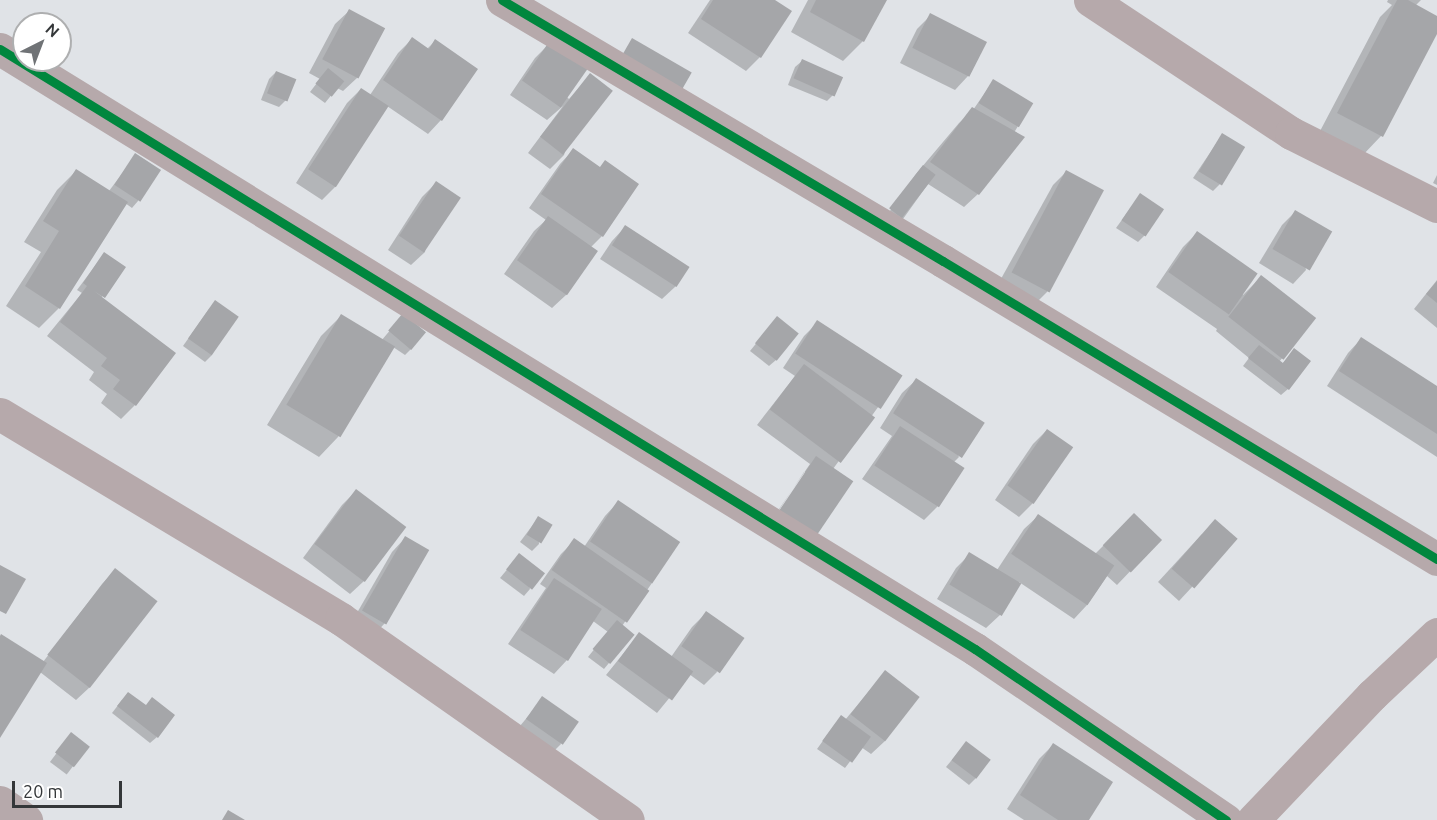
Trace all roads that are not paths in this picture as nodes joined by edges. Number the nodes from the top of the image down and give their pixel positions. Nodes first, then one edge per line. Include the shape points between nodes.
1 (502, 0) edge
2 (1090, 0) edge
3 (0, 49) edge
4 (1437, 206) edge
5 (0, 414) edge
6 (1437, 560) edge
7 (1437, 634) edge
8 (0, 802) edge
9 (26, 820) edge
10 (628, 820) edge
11 (1226, 820) edge
12 (1253, 820) edge

1 - 6 street
2 - 4 street via 1291,133
3 - 11 street via 975,649
5 - 10 street via 341,619
7 - 12 street via 1372,695
8 - 9 street

